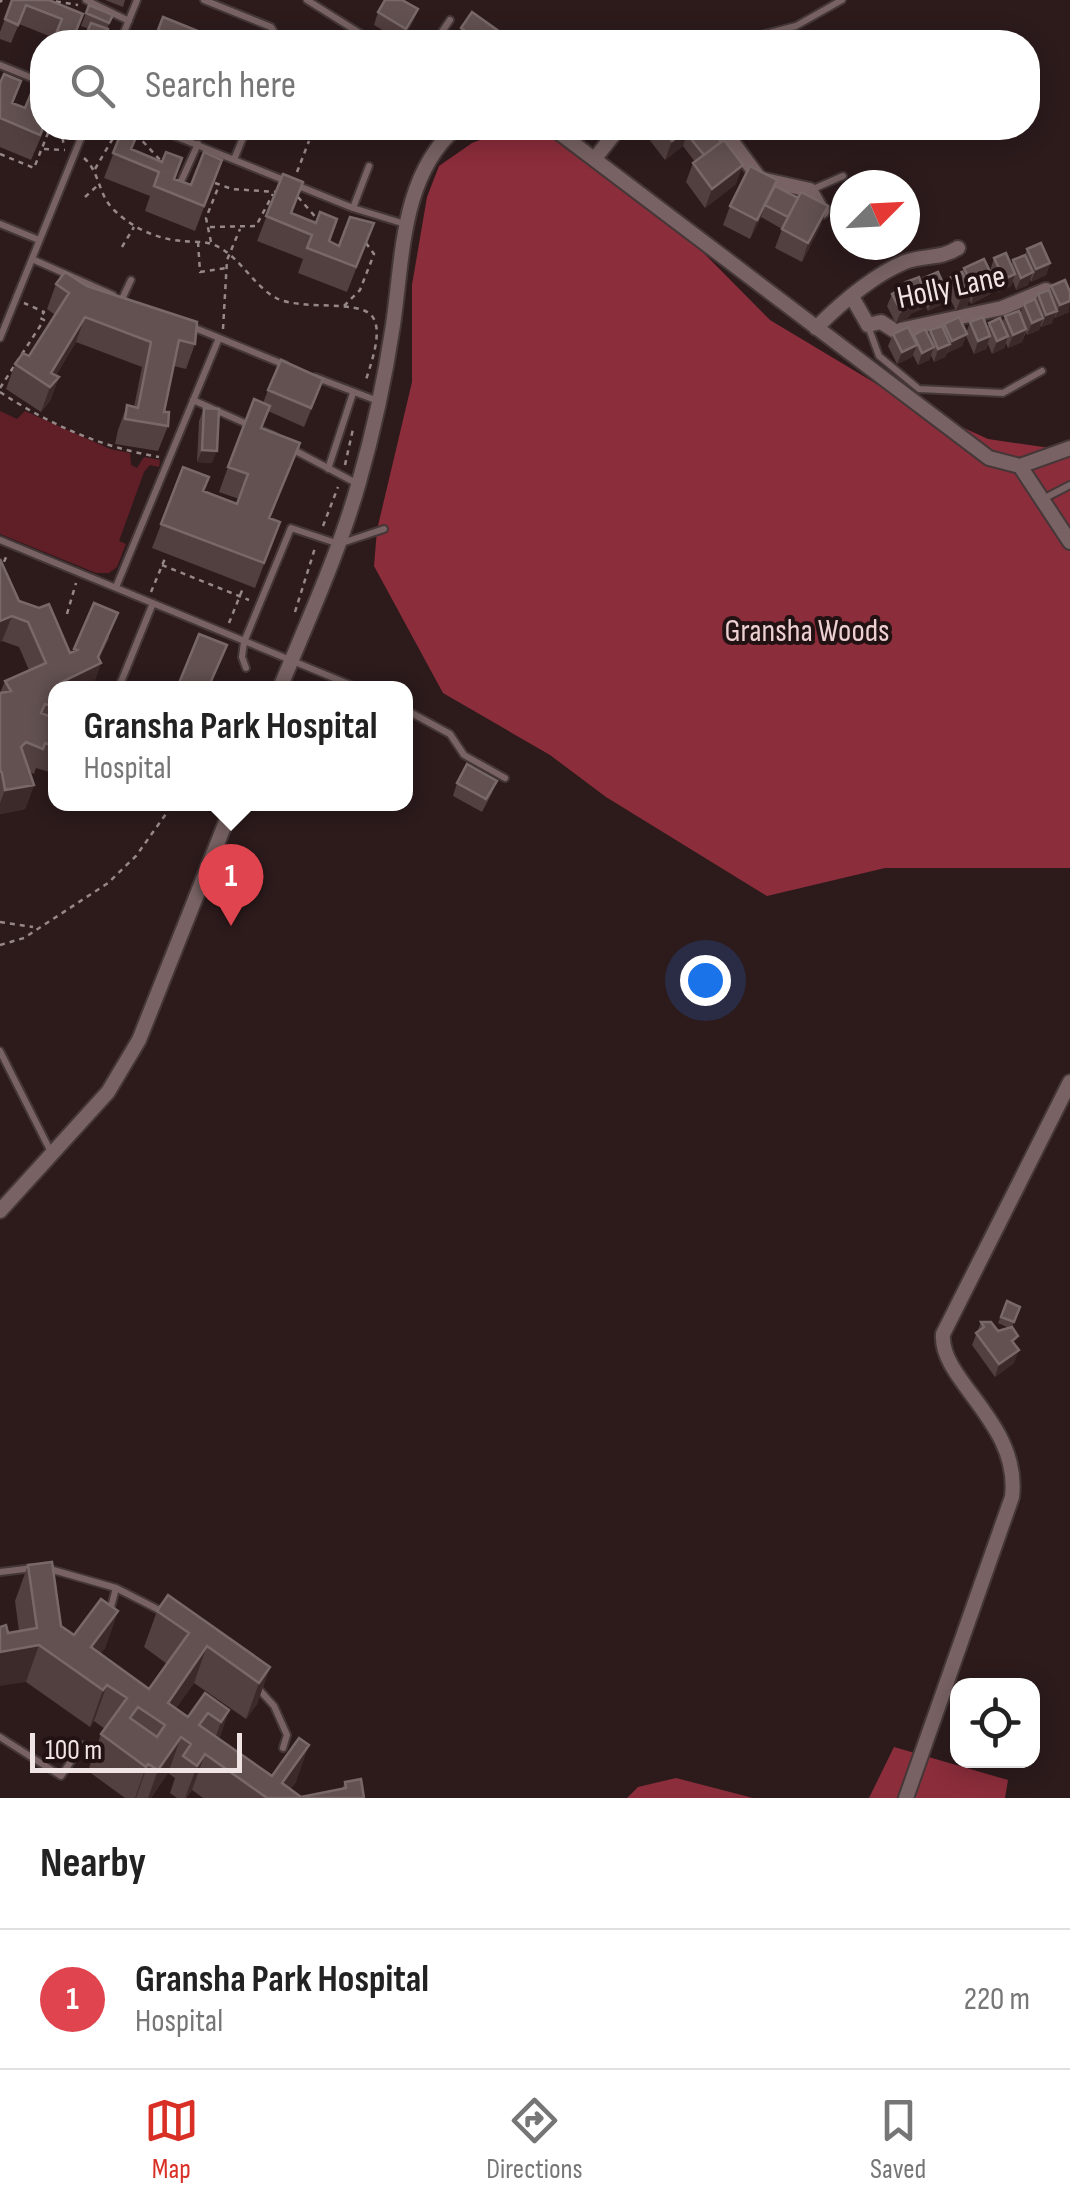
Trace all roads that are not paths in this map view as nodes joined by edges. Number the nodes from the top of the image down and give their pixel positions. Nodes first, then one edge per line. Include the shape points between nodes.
1 (86, 0) edge
2 (137, 0) edge
3 (204, 0) edge
4 (842, 0) edge
5 (310, 1) edge
6 (129, 20) junction
7 (450, 20) dead end
8 (125, 30) edge
9 (273, 30) edge
10 (355, 30) edge
11 (443, 30) edge
12 (780, 30) edge
13 (0, 65) edge
14 (30, 77) edge
15 (77, 140) edge
16 (187, 140) edge
17 (241, 140) edge
18 (443, 140) edge
19 (571, 140) edge
20 (609, 140) edge
21 (731, 140) edge
22 (198, 144) junction
23 (596, 157) junction
24 (234, 158) junction
25 (368, 166) dead end
26 (830, 182) edge
27 (179, 186) edge
28 (810, 190) junction
29 (353, 208) junction
30 (822, 210) edge
31 (0, 224) edge
32 (405, 224) junction
33 (39, 240) junction
34 (958, 248) dead end
35 (32, 259) junction
36 (131, 280) dead end
37 (1046, 290) edge
38 (852, 297) junction
39 (122, 299) junction
40 (136, 304) edge
41 (184, 323) edge
42 (868, 325) junction
43 (816, 328) junction
44 (1, 332) edge
45 (219, 338) junction
46 (1042, 371) dead end
47 (358, 395) junction
48 (194, 400) junction
49 (380, 402) junction
50 (1070, 448) edge
51 (1020, 466) junction
52 (328, 469) junction
53 (359, 484) junction
54 (1070, 484) edge
55 (1042, 499) junction
56 (384, 529) dead end
57 (0, 540) edge
58 (1070, 542) edge
59 (340, 544) junction
60 (116, 587) junction
61 (150, 601) junction
62 (244, 642) junction
63 (292, 661) junction
64 (246, 668) dead end
65 (121, 681) edge
66 (283, 681) edge
67 (341, 681) edge
68 (413, 714) edge
69 (505, 778) dead end
70 (230, 811) edge
71 (0, 1051) edge
72 (1070, 1082) edge
73 (53, 1154) junction
74 (0, 1211) edge
75 (0, 1572) edge
76 (116, 1588) junction
77 (169, 1615) edge
78 (108, 1617) edge
79 (250, 1680) edge
80 (0, 1736) edge
81 (82, 1745) dead end
82 (282, 1748) dead end
83 (906, 1798) edge

1 - 6 lane
2 - 6 lane
3 - 9 lane
4 - 12 lane
5 - 10 lane
6 - 8 lane
7 - 11 lane
13 - 14 lane
15 - 33 lane
16 - 22 lane
17 - 24 lane
18 - 32 street via 432,150
19 - 23 street
20 - 23 street
21 - 28 street via 760,179
22 - 24 lane
22 - 27 lane
23 - 43 street
24 - 29 lane
25 - 29 lane
26 - 28 lane
28 - 30 street
29 - 32 lane
31 - 33 lane
32 - 49 street
33 - 35 lane
34 - 38 street, Holly Lane via 904,262
35 - 39 lane
35 - 44 lane
36 - 39 lane
37 - 42 street, Holly Lane via 1002,308 905,330
38 - 42 street, Holly Lane
38 - 43 street, Holly Lane
39 - 40 lane
41 - 45 lane
42 - 46 lane, Holly Lane via 879,356 920,389 1003,393
43 - 51 street via 990,458
45 - 47 lane
45 - 48 lane
47 - 49 lane
47 - 52 lane
48 - 52 lane via 268,430
48 - 60 lane
49 - 53 street
50 - 51 street
51 - 55 street
52 - 53 lane
53 - 59 street
54 - 55 lane
55 - 58 street
56 - 59 lane
57 - 60 lane
59 - 62 lane via 291,528
59 - 63 street
60 - 61 lane
61 - 62 lane
61 - 65 lane
62 - 63 lane
62 - 64 lane
63 - 66 street
63 - 67 lane
68 - 69 lane
70 - 73 street via 139,1040 108,1092
71 - 73 lane
72 - 83 street via 943,1334 947,1355 993,1424 1014,1475 1012,1497
73 - 74 street
75 - 76 lane via 49,1568
76 - 77 lane
76 - 78 lane
79 - 82 lane via 288,1735
80 - 81 lane via 61,1776

